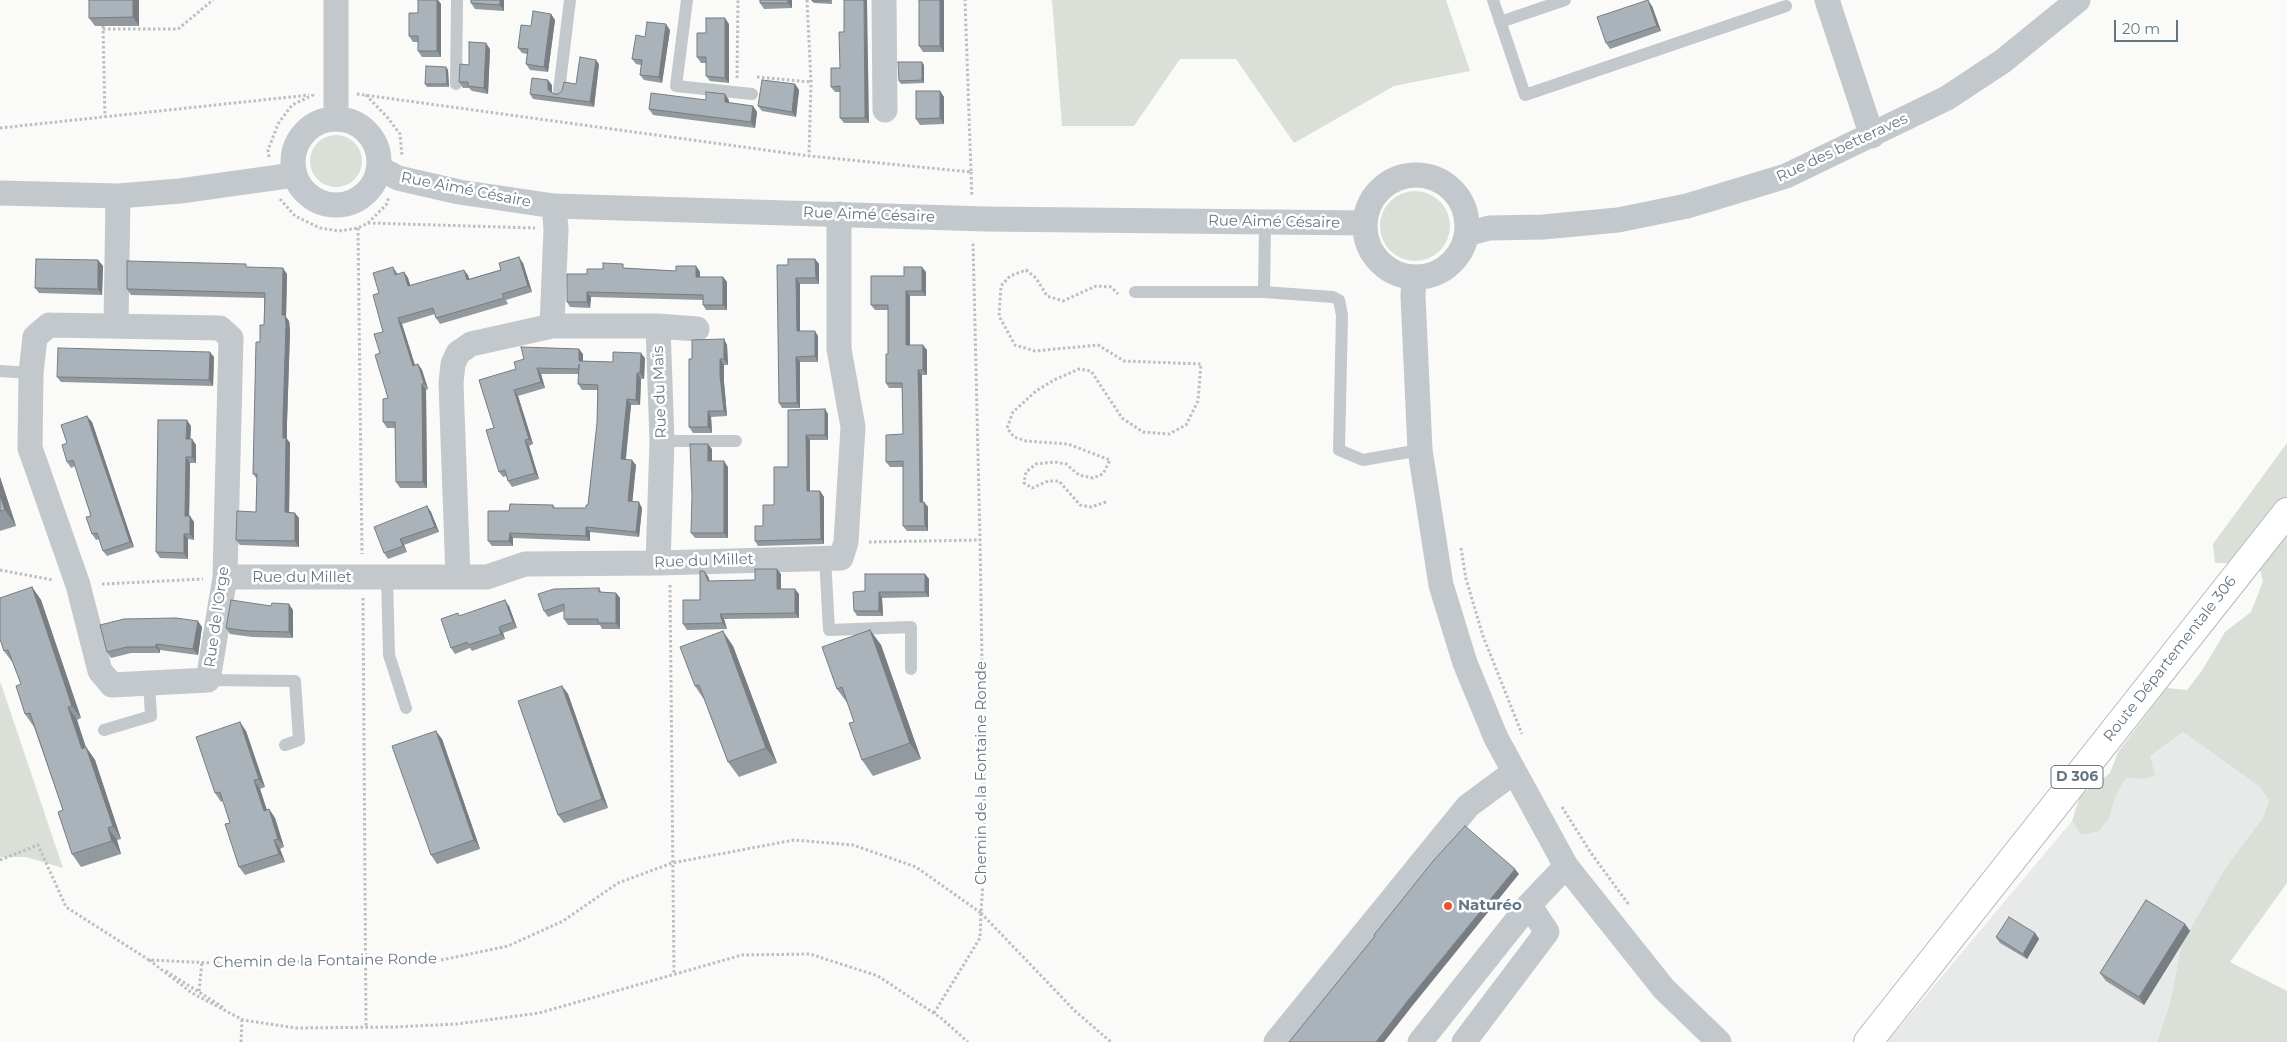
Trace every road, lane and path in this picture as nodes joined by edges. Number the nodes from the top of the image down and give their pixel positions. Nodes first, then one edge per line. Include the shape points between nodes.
1 (213, 0) edge
2 (336, 0) edge
3 (457, 0) edge
4 (570, 0) edge
5 (687, 0) edge
6 (738, 0) edge
7 (807, 0) edge
8 (884, 0) edge
9 (966, 0) edge
10 (1493, 0) edge
11 (1565, 0) edge
12 (1827, 0) edge
13 (2078, 0) edge
14 (1786, 6) dead end
15 (1500, 22) junction
16 (738, 75) junction
17 (747, 76) dead end
18 (756, 77) dead end
19 (811, 82) junction
20 (456, 84) dead end
21 (335, 91) junction
22 (559, 91) edge
23 (737, 93) junction
24 (752, 94) dead end
25 (366, 96) junction
26 (885, 110) dead end
27 (105, 117) junction
28 (336, 119) junction
29 (0, 128) edge
30 (1872, 136) junction
31 (809, 156) junction
32 (971, 172) junction
33 (388, 173) junction
34 (282, 177) junction
35 (0, 193) edge
36 (118, 196) junction
37 (554, 206) junction
38 (839, 214) junction
39 (972, 218) junction
40 (1265, 222) junction
41 (1364, 223) junction
42 (1467, 234) junction
43 (1414, 277) junction
44 (1135, 292) joint
45 (1264, 292) junction
46 (116, 326) junction
47 (552, 326) junction
48 (658, 326) junction
49 (697, 329) dead end
50 (0, 371) edge
51 (32, 373) junction
52 (662, 441) junction
53 (736, 441) dead end
54 (1420, 450) junction
55 (1106, 502) dead end
56 (2287, 512) edge
57 (980, 540) junction
58 (1459, 541) dead end
59 (846, 542) junction
60 (825, 558) junction
61 (664, 562) junction
62 (0, 570) edge
63 (225, 577) junction
64 (458, 577) junction
65 (387, 578) junction
66 (78, 585) junction
67 (911, 669) dead end
68 (208, 680) junction
69 (149, 683) junction
70 (406, 708) dead end
71 (104, 730) dead end
72 (1525, 742) dead end
73 (285, 745) dead end
74 (1514, 772) junction
75 (1557, 799) dead end
76 (0, 860) edge
77 (672, 862) junction
78 (1566, 866) junction
79 (1529, 905) junction
80 (1631, 908) dead end
81 (981, 913) junction
82 (149, 960) junction
83 (365, 960) junction
84 (202, 962) junction
85 (674, 975) junction
86 (198, 997) junction
87 (934, 1013) junction
88 (1443, 1014) junction
89 (243, 1020) junction
90 (366, 1027) junction
91 (242, 1042) edge
92 (968, 1042) edge
93 (1111, 1042) edge
94 (1276, 1042) edge
95 (1420, 1042) edge
96 (1459, 1042) edge
97 (1464, 1042) edge
98 (1719, 1042) edge
99 (1868, 1042) edge

1 - 27 path via 178,29 103,27
2 - 21 street
3 - 20 lane
4 - 22 lane
5 - 23 lane via 676,86
6 - 16 path
7 - 19 path
8 - 26 street
9 - 32 path, Chemin de la Fontaine Ronde
10 - 15 lane
11 - 15 lane
12 - 30 street
13 - 30 street, Rue des betteraves via 1995,67 1947,98
14 - 15 lane via 1525,95
16 - 17 path
16 - 23 path
18 - 19 path
19 - 31 path
21 - 25 path
21 - 27 path
21 - 28 street
21 - 34 path via 292,105 278,124 268,150
23 - 24 lane
25 - 31 path
25 - 33 path via 400,134 402,151
27 - 29 path
28 - 33 street via 363,129 373,140
28 - 34 street via 317,124 301,136 292,162
30 - 42 street, Rue des betteraves via 1786,176 1687,206 1618,220 1489,228
31 - 32 path
32 - 39 path, Chemin de la Fontaine Ronde
33 - 34 street via 374,182 366,194 339,206 311,199 301,188
33 - 34 path via 386,205 368,223 339,231 320,228 295,216 281,202
33 - 37 street, Rue Aimé Césaire via 459,192
34 - 36 street
35 - 36 street
36 - 46 street
37 - 38 street, Rue Aimé Césaire
37 - 47 street
38 - 39 street, Rue Aimé Césaire
38 - 59 street via 838,349 853,426
39 - 40 street, Rue Aimé Césaire
39 - 57 path, Chemin de la Fontaine Ronde
40 - 41 street, Rue Aimé Césaire
40 - 45 lane
41 - 42 street via 1368,206 1390,181 1405,175 1422,174 1452,188 1462,202
41 - 43 street via 1369,247 1378,261 1391,271
42 - 43 street via 1462,250 1452,263 1439,272
43 - 54 street
44 - 45 lane
44 - 55 path via 1120,295 1111,287 1096,286 1063,301 1047,296 1036,278 1026,270 1010,276 1001,286 999,316 1015,345 1035,351 1098,345 1124,361 1201,364 1198,401 1186,425 1169,434 1143,432 1122,418 1091,371 1079,369 1036,391 1013,412 1007,428 1014,437 1068,444 1110,460 1104,474 1093,478 1079,475 1066,464 1036,464 1026,472 1024,483 1032,488 1048,481 1059,481 1080,505 1091,507
45 - 54 lane via 1339,300 1342,314 1339,450 1363,460
46 - 51 street, Rue de l'Orge via 49,326 35,337
46 - 63 street, Rue de l'Orge via 220,328 231,338
47 - 48 street, Rue du Maïs
47 - 64 street, Rue du Maïs via 471,344 458,353 453,364
48 - 49 street
48 - 52 street, Rue du Maïs
50 - 51 lane
51 - 66 street, Rue de l'Orge via 30,448
52 - 53 lane
52 - 61 street, Rue du Maïs
54 - 74 street via 1441,585 1465,663
56 - 99 main road, Route Départementale 306 / D 306
57 - 59 path
57 - 81 path, Chemin de la Fontaine Ronde via 986,847
58 - 72 path via 1483,636
59 - 60 street, Rue du Millet via 841,558
60 - 61 street, Rue du Millet
60 - 67 lane via 829,630 911,627
61 - 64 street, Rue du Millet via 525,564 486,577
61 - 77 path
62 - 66 path
63 - 65 street, Rue du Millet
63 - 66 path
63 - 68 street, Rue de l'Orge
64 - 65 street, Rue du Millet
65 - 70 lane via 389,655
66 - 69 street, Rue de l'Orge via 100,671 112,685
68 - 69 street, Rue de l'Orge
68 - 73 lane via 295,681 299,740
69 - 71 lane via 151,716
74 - 78 street
74 - 94 street via 1468,806
75 - 80 path
76 - 82 path via 38,846 66,907
77 - 81 path, Chemin de la Fontaine Ronde via 794,840 853,845 916,867
77 - 83 path, Chemin de la Fontaine Ronde via 618,883 564,921 508,946 432,962
77 - 85 path
78 - 79 street
78 - 98 street via 1664,989
79 - 88 street
79 - 97 street via 1547,932
81 - 87 path via 980,938
81 - 93 path via 1074,1011
82 - 84 path, Chemin de la Fontaine Ronde
82 - 86 path
82 - 89 path
83 - 84 path, Chemin de la Fontaine Ronde via 255,965
83 - 90 path
84 - 86 path
85 - 87 path via 742,955 810,954 878,976
85 - 90 path via 539,1012 457,1024
86 - 89 path
87 - 92 path
88 - 95 street
88 - 96 street via 1447,1039
89 - 90 path via 296,1028
89 - 91 path

